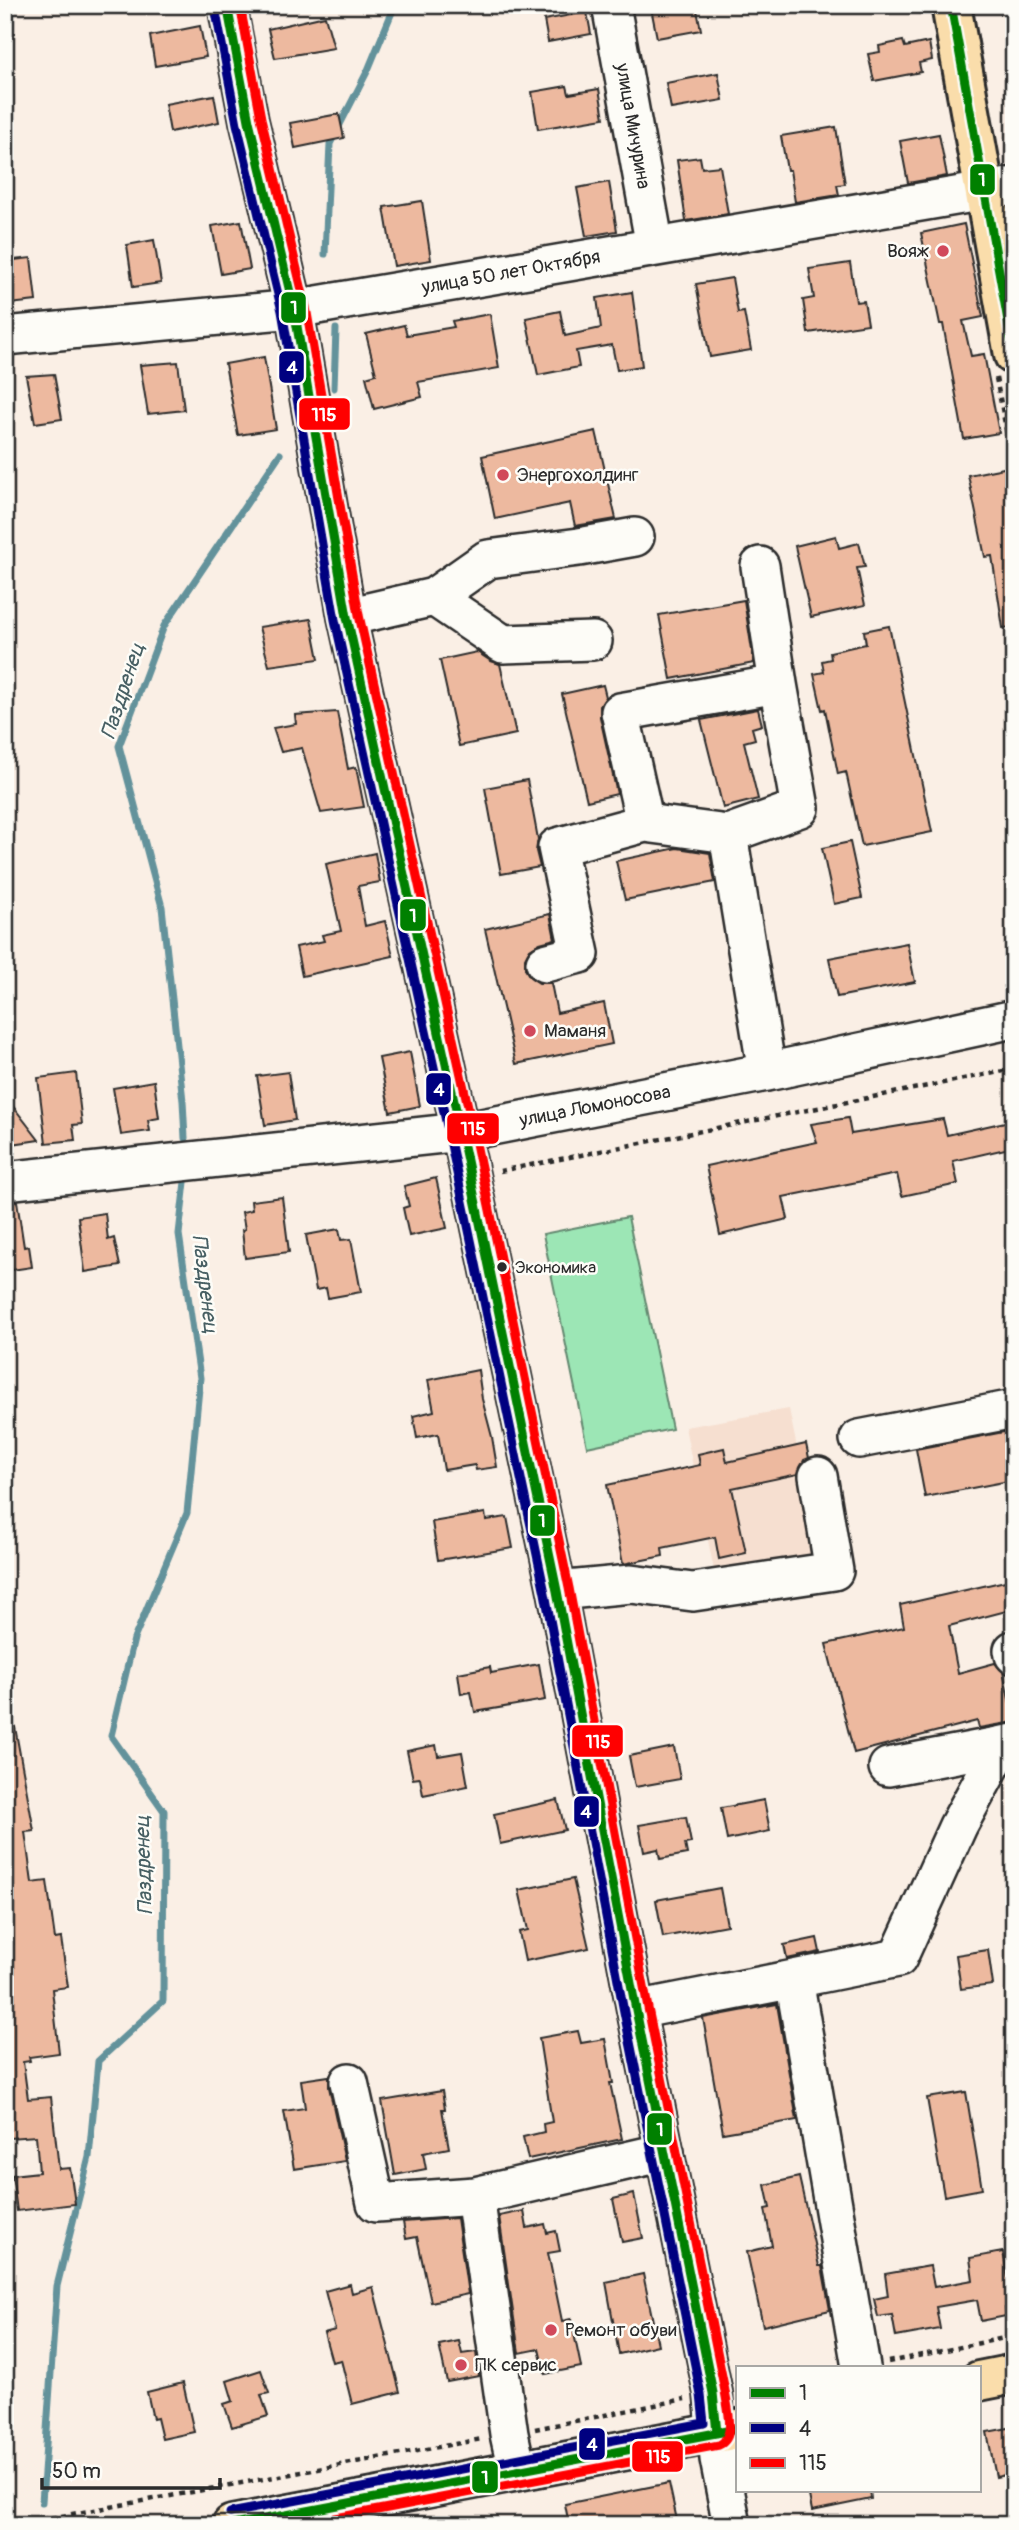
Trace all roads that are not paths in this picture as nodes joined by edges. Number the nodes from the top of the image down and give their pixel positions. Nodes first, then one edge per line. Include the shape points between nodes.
1 (227, 5) edge
2 (611, 5) edge
3 (951, 5) edge
4 (999, 190) edge
5 (655, 247) junction
6 (294, 309) junction
7 (5, 336) edge
8 (1014, 355) edge
9 (635, 537) dead end
10 (760, 566) dead end
11 (434, 597) junction
12 (347, 617) junction
13 (593, 641) dead end
14 (778, 684) junction
15 (645, 823) junction
16 (728, 834) junction
17 (545, 963) dead end
18 (1014, 1020) edge
19 (767, 1072) junction
20 (461, 1132) junction
21 (5, 1181) edge
22 (1014, 1409) edge
23 (859, 1438) dead end
24 (818, 1476) dead end
25 (557, 1591) junction
26 (1008, 1744) edge
27 (888, 1768) dead end
28 (794, 1979) junction
29 (636, 2010) junction
30 (349, 2082) dead end
31 (665, 2152) junction
32 (475, 2196) junction
33 (874, 2365) edge
34 (1014, 2374) edge
35 (981, 2381) edge
36 (727, 2431) edge
37 (513, 2452) junction
38 (232, 2525) edge
39 (732, 2525) edge

1 - 6 street
2 - 5 street, улица Мичурина
3 - 4 main road
4 - 5 street, улица 50 лет Октября
4 - 8 main road
5 - 6 street, улица 50 лет Октября
6 - 7 street, улица 50 лет Октября
6 - 12 street
9 - 11 street via 488,559
10 - 14 street
11 - 12 street
11 - 13 street via 503,643
12 - 20 street
14 - 15 street via 620,712
14 - 16 street via 800,808
15 - 16 street
15 - 17 street via 557,846 580,954
16 - 19 street
18 - 19 street, улица Ломоносова
19 - 20 street, улица Ломоносова
20 - 21 street, улица Ломоносова
20 - 25 street
22 - 23 street
24 - 25 street via 834,1571 694,1592 631,1584
25 - 29 street
26 - 27 street
26 - 28 street via 958,1826 898,1958
28 - 29 street
28 - 33 street
29 - 31 street
30 - 32 street via 376,2203
31 - 32 street
31 - 36 street via 713,2393
32 - 37 street
34 - 35 main road
36 - 37 main road
36 - 39 street via 719,2459
37 - 38 main road

